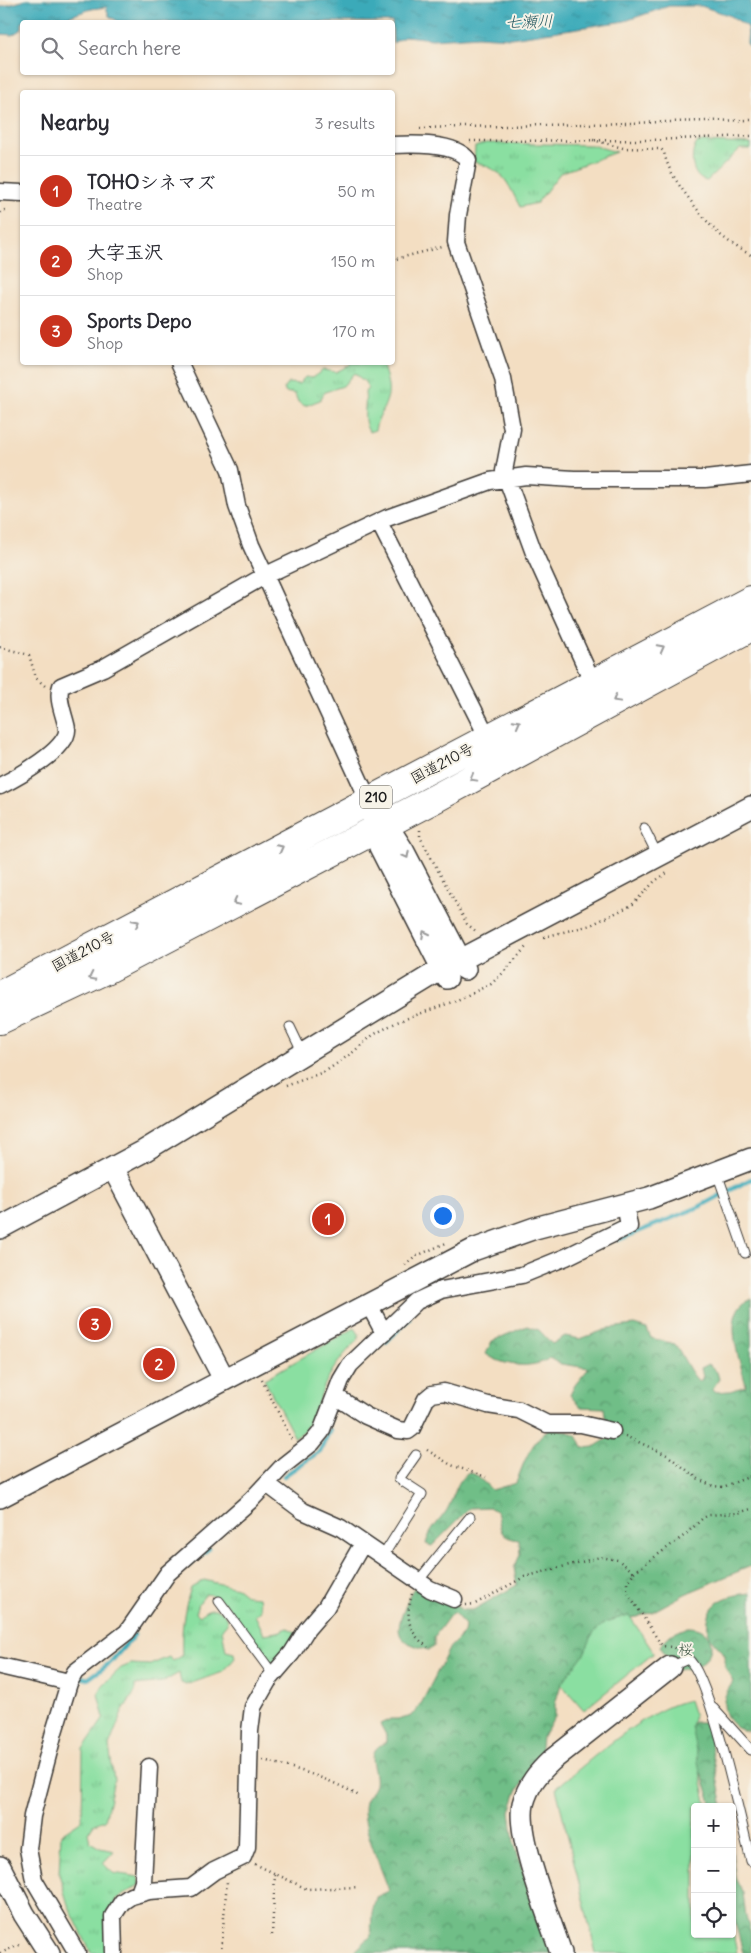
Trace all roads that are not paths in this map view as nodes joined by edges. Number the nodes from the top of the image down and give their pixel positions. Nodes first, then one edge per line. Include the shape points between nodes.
1 (395, 145) edge
2 (0, 192) edge
3 (20, 193) edge
4 (180, 365) edge
5 (751, 474) edge
6 (507, 478) junction
7 (380, 522) junction
8 (266, 575) junction
9 (751, 600) edge
10 (751, 626) edge
11 (593, 683) junction
12 (488, 738) junction
13 (0, 786) edge
14 (369, 801) junction
15 (751, 807) edge
16 (751, 819) edge
17 (381, 827) junction
18 (644, 828) dead end
19 (662, 864) junction
20 (454, 969) junction
21 (0, 994) edge
22 (0, 1020) edge
23 (290, 1028) dead end
24 (303, 1054) junction
25 (750, 1161) edge
26 (115, 1172) junction
27 (717, 1173) junction
28 (625, 1204) junction
29 (0, 1228) edge
30 (0, 1237) edge
31 (745, 1253) dead end
32 (368, 1304) junction
33 (384, 1333) junction
34 (224, 1379) junction
35 (334, 1396) junction
36 (612, 1431) road end
37 (416, 1455) dead end
38 (267, 1484) junction
39 (0, 1497) edge
40 (470, 1517) dead end
41 (363, 1543) junction
42 (383, 1556) junction
43 (417, 1579) junction
44 (454, 1599) road end
45 (219, 1601) dead end
46 (677, 1663) joint
47 (0, 1666) edge
48 (273, 1674) junction
49 (69, 1682) junction
50 (711, 1706) junction
51 (751, 1750) edge
52 (149, 1767) dead end
53 (751, 1861) edge
54 (0, 1867) edge
55 (140, 1893) junction
56 (49, 1953) edge
57 (77, 1953) edge
58 (114, 1953) edge
59 (561, 1953) edge

1 - 6 street via 436,145 463,154 468,160 456,242 503,379 512,430 505,466
2 - 3 street
4 - 8 street via 228,465 240,516
5 - 6 street via 704,479
6 - 7 street via 457,492
6 - 11 street via 534,553
7 - 8 street
7 - 12 street
8 - 13 street via 103,668 61,686 59,693 67,732 64,738 36,765
8 - 14 street
11 -> 9 highway, 国道210号 / 210
10 -> 17 highway, 国道210号 / 210
12 -> 11 highway, 国道210号 / 210
12 - 14 highway, 国道210号 / 210
14 - 17 street
21 -> 14 highway, 国道210号 / 210
15 - 19 street
16 - 20 street
17 - 20 street
17 -> 22 highway, 国道210号 / 210 via 106,970
18 - 19 lane
19 - 20 street
20 - 24 street
20 - 26 street via 165,1149
23 - 24 lane
24 - 26 street
25 - 27 street
26 - 29 street
26 - 30 street
26 - 34 street
27 - 28 street
27 - 31 lane
28 - 32 street via 550,1223 490,1244 447,1262
28 - 33 street via 630,1222 628,1228 522,1275 428,1295 417,1301
32 - 33 street
32 - 34 street
33 - 35 street via 350,1365
34 - 39 street
35 - 36 street via 366,1416 398,1430 412,1428 426,1399 444,1392 519,1410 547,1424 591,1425
35 - 38 street via 317,1438
37 - 42 lane via 399,1479 422,1494
38 - 41 street via 303,1511 336,1525
38 - 49 street via 168,1573 131,1628 82,1665
40 - 43 lane
41 - 42 street
41 - 48 street via 326,1608
42 - 43 street
43 - 44 street
45 - 48 lane
46 - 50 lane via 688,1659 696,1667
46 - 59 street via 552,1760 538,1773 529,1788 523,1806 524,1834
47 - 49 street
48 - 55 street via 260,1692 250,1722 247,1847 236,1861 214,1871 191,1888
49 - 57 street via 32,1816 28,1849 34,1880
50 - 51 lane
50 - 53 lane
52 - 55 street via 144,1874
54 - 56 street
55 - 58 street via 114,1911

